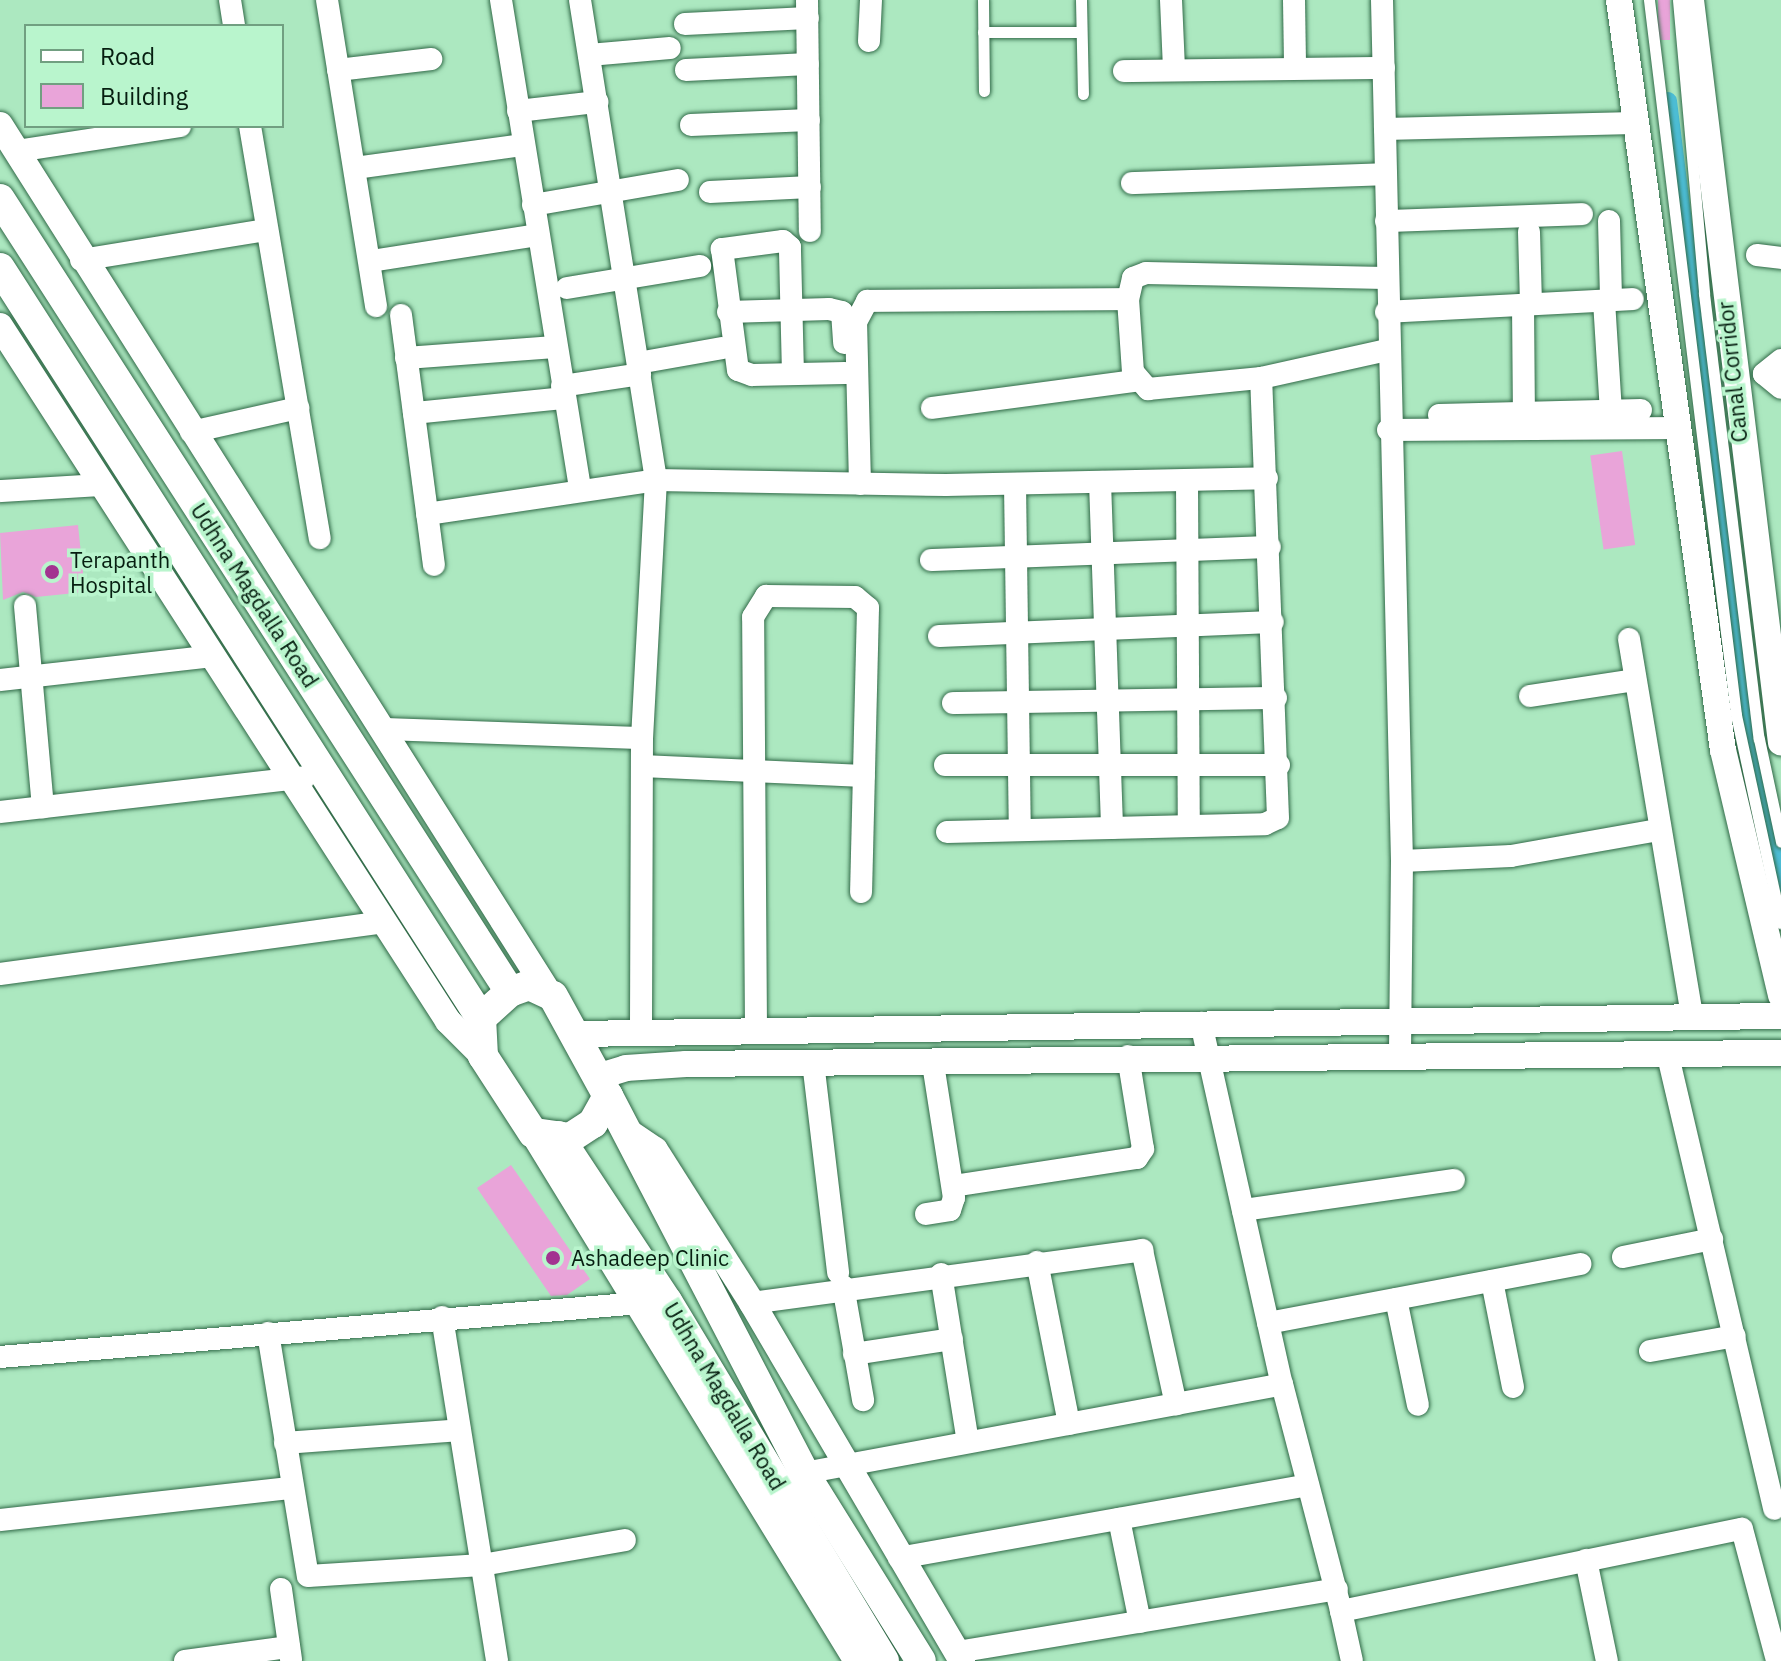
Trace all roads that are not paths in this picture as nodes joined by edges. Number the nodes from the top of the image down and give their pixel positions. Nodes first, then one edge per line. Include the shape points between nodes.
1 (230, 0) edge
2 (327, 0) edge
3 (501, 0) edge
4 (580, 0) edge
5 (871, 0) edge
6 (983, 0) edge
7 (1081, 0) edge
8 (1171, 0) edge
9 (1294, 0) edge
10 (1382, 0) edge
11 (1619, 0) edge
12 (1649, 0) edge
13 (1678, 0) edge
14 (1691, 0) edge
15 (808, 9) edge
16 (228, 24) edge
17 (685, 24) dead end
18 (983, 32) junction
19 (1081, 32) junction
20 (869, 41) dead end
21 (670, 48) dead end
22 (589, 55) junction
23 (431, 59) dead end
24 (808, 64) junction
25 (1295, 65) junction
26 (1384, 68) junction
27 (1174, 69) junction
28 (338, 70) junction
29 (686, 70) dead end
30 (1124, 71) dead end
31 (984, 91) dead end
32 (1083, 94) dead end
33 (597, 102) junction
34 (518, 111) junction
35 (809, 120) junction
36 (1634, 123) junction
37 (0, 125) edge
38 (691, 125) dead end
39 (151, 128) edge
40 (250, 128) edge
41 (1385, 129) junction
42 (108, 131) edge
43 (523, 145) junction
44 (17, 151) junction
45 (355, 168) junction
46 (1386, 174) junction
47 (678, 180) dead end
48 (1132, 183) dead end
49 (810, 187) junction
50 (710, 192) dead end
51 (610, 193) junction
52 (0, 199) edge
53 (533, 205) junction
54 (1582, 214) dead end
55 (1386, 221) junction
56 (1609, 221) dead end
57 (267, 230) junction
58 (810, 231) dead end
59 (1529, 232) dead end
60 (537, 235) junction
61 (1757, 255) dead end
62 (1781, 258) edge
63 (81, 260) junction
64 (371, 261) junction
65 (700, 266) dead end
66 (0, 268) edge
67 (1385, 278) junction
68 (625, 280) junction
69 (567, 288) dead end
70 (1128, 299) junction
71 (1616, 300) junction
72 (1527, 305) junction
73 (376, 306) dead end
74 (791, 310) junction
75 (728, 312) junction
76 (1386, 312) junction
77 (401, 315) dead end
78 (0, 326) edge
79 (555, 347) junction
80 (722, 348) dead end
81 (1387, 350) junction
82 (406, 358) junction
83 (1781, 360) edge
84 (639, 368) junction
85 (845, 373) junction
86 (793, 374) junction
87 (1261, 378) junction
88 (1135, 381) junction
89 (1781, 388) edge
90 (563, 392) junction
91 (298, 408) junction
92 (932, 408) dead end
93 (1641, 410) dead end
94 (1611, 411) junction
95 (1524, 412) junction
96 (414, 413) junction
97 (1388, 423) junction
98 (1680, 428) junction
99 (191, 432) junction
100 (1267, 478) junction
101 (656, 480) junction
102 (1187, 480) junction
103 (1100, 482) junction
104 (856, 484) junction
105 (1015, 484) junction
106 (102, 485) junction
107 (580, 488) junction
108 (0, 491) edge
109 (427, 514) junction
110 (320, 538) dead end
111 (1270, 547) junction
112 (1187, 550) junction
113 (1103, 554) junction
114 (1016, 557) junction
115 (931, 560) dead end
116 (434, 565) dead end
117 (25, 606) dead end
118 (1273, 622) junction
119 (1188, 626) junction
120 (1105, 629) junction
121 (1017, 633) junction
122 (939, 636) dead end
123 (1629, 639) dead end
124 (213, 656) junction
125 (32, 677) junction
126 (0, 680) edge
127 (1635, 680) junction
128 (1530, 696) dead end
129 (1276, 698) junction
130 (1188, 699) junction
131 (1108, 700) junction
132 (1018, 702) junction
133 (953, 703) dead end
134 (382, 729) junction
135 (642, 738) junction
136 (1781, 743) edge
137 (945, 765) dead end
138 (1019, 765) junction
139 (1109, 765) junction
140 (1189, 765) junction
141 (1279, 765) junction
142 (642, 766) junction
143 (754, 770) junction
144 (324, 773) junction
145 (864, 776) junction
146 (292, 779) junction
147 (43, 807) junction
148 (0, 812) edge
149 (1189, 826) junction
150 (1112, 828) junction
151 (1020, 830) junction
152 (1659, 830) junction
153 (947, 832) dead end
154 (1781, 842) edge
155 (1402, 861) junction
156 (861, 892) dead end
157 (384, 922) junction
158 (1781, 923) edge
159 (0, 974) edge
160 (545, 987) junction
161 (510, 992) junction
162 (1781, 995) edge
163 (1781, 1016) edge
164 (1692, 1017) junction
165 (481, 1018) junction
166 (1399, 1018) junction
167 (1201, 1023) junction
168 (641, 1029) junction
169 (756, 1029) junction
170 (575, 1034) junction
171 (1781, 1053) edge
172 (1400, 1055) junction
173 (483, 1056) junction
174 (1128, 1056) junction
175 (1668, 1056) junction
176 (1209, 1057) junction
177 (813, 1062) junction
178 (933, 1064) junction
179 (603, 1086) junction
180 (624, 1129) junction
181 (545, 1134) junction
182 (1454, 1180) dead end
183 (953, 1186) junction
184 (1243, 1210) junction
185 (926, 1214) dead end
186 (1712, 1239) junction
187 (1623, 1257) dead end
188 (1037, 1262) junction
189 (1580, 1264) dead end
190 (941, 1274) junction
191 (840, 1280) junction
192 (1492, 1281) junction
193 (1396, 1299) junction
194 (667, 1301) junction
195 (636, 1303) junction
196 (752, 1303) junction
197 (442, 1317) junction
198 (1268, 1323) junction
199 (268, 1333) junction
200 (1735, 1336) junction
201 (952, 1339) junction
202 (1650, 1351) dead end
203 (854, 1354) junction
204 (0, 1357) edge
205 (1282, 1384) junction
206 (1513, 1387) dead end
207 (863, 1400) dead end
208 (1176, 1404) junction
209 (1418, 1405) dead end
210 (1069, 1424) junction
211 (460, 1430) junction
212 (968, 1442) junction
213 (285, 1443) junction
214 (843, 1466) junction
215 (804, 1473) junction
216 (1308, 1485) junction
217 (292, 1488) junction
218 (1778, 1508) edge
219 (1119, 1519) junction
220 (0, 1520) edge
221 (1742, 1529) junction
222 (625, 1540) dead end
223 (899, 1558) junction
224 (1586, 1560) junction
225 (482, 1565) junction
226 (281, 1589) dead end
227 (1339, 1600) junction
228 (1140, 1622) junction
229 (290, 1654) edge
230 (959, 1657) edge
231 (185, 1661) edge
232 (497, 1661) edge
233 (857, 1661) edge
234 (884, 1661) edge
235 (921, 1661) edge
236 (1352, 1661) edge
237 (1607, 1661) edge
238 (1777, 1661) edge

1 - 16 street
2 - 28 street
3 - 34 street
4 - 22 street
5 - 20 street
6 - 18 lane
7 - 19 lane
8 - 27 street
9 - 25 street
10 - 26 street
11 - 36 street
12 - 158 lane via 1736,715
13 - 154 lane via 1707,325 1759,739
14 - 136 street, Canal Corridor
15 - 17 street
15 - 24 street
18 - 19 lane
18 - 31 lane
19 - 32 lane
21 - 22 street
22 - 33 street
23 - 28 street
24 - 29 street
24 - 35 street
25 - 26 street
25 - 27 street
26 - 41 street
27 - 30 street
28 - 45 street
33 - 34 street
33 - 51 street
34 - 43 street
35 - 38 street
35 - 49 street
36 - 41 street
36 - 98 street
37 - 44 street
39 - 42 street
40 - 57 street
41 - 46 street
42 - 44 street
43 - 45 street
43 - 53 street
44 - 63 street
45 - 64 street
46 - 48 street
46 - 55 street
47 - 51 street
49 - 50 street
49 - 58 street
51 - 53 street
51 - 68 street
52 - 161 main road, Udhna Magdalla Road
53 - 60 street
54 - 55 street
55 - 67 street
56 - 71 street
57 - 63 street
57 - 91 street
59 - 72 street
60 - 64 street
60 - 79 street
61 - 62 street
63 - 99 street
64 - 73 street
65 - 68 street
66 - 144 main road, Udhna Magdalla Road
67 - 70 street via 1146,273 1133,278
67 - 76 street
68 - 69 street
68 - 84 street
70 - 88 street
70 - 104 street via 867,301 856,322
71 - 72 street
71 - 94 street
72 - 76 street
72 - 95 street
74 - 75 street
74 - 75 street via 790,247 783,241 722,249
74 - 85 street via 842,312
74 - 86 street
75 - 86 street via 738,370
76 - 81 street
77 - 82 street
78 - 106 street
79 - 82 street
79 - 90 street
80 - 84 street
81 - 87 street
81 - 97 street
82 - 96 street
83 - 89 street via 1764,374
84 - 90 street
84 - 101 street
85 - 86 street
85 - 104 street
87 - 88 street via 1148,389
87 - 100 street
88 - 92 street
90 - 96 street
90 - 107 street
91 - 99 street
91 - 110 street
93 - 94 street
94 - 95 street
95 - 97 street
96 - 109 street
97 - 98 street
97 - 155 street
98 - 162 street via 1723,750
99 - 134 street
100 - 102 street
100 - 111 street
101 - 104 street
101 - 107 street
101 - 135 street
102 - 103 street
102 - 112 street
103 - 105 street
103 - 113 street
104 - 105 street
105 - 114 street
106 - 108 street
106 - 124 street
107 - 109 street
109 - 116 street
111 - 112 street
111 - 118 street
112 - 113 street
112 - 119 street
113 - 114 street
113 - 120 street
114 - 115 street
114 - 121 street
117 - 125 street
118 - 119 street
118 - 129 street
119 - 120 street
119 - 130 street
120 - 121 street
120 - 131 street
121 - 122 street
121 - 132 street
123 - 127 street
124 - 125 street
124 - 146 street
125 - 126 street
125 - 147 street
127 - 128 street
127 - 152 street
129 - 130 street
129 - 141 street
130 - 131 street
130 - 140 street
131 - 132 street
131 - 139 street
132 - 133 street
132 - 138 street
134 - 135 street
134 - 160 street
135 - 142 street
137 - 138 street
138 - 139 street
138 - 151 street
139 - 140 street
139 - 150 street
140 - 141 street
140 - 149 street
141 - 149 street via 1280,812 1272,822
142 - 143 street
142 - 168 street
143 - 145 street
143 - 145 street via 758,605 766,596 855,597 868,608
143 - 169 street
144 - 146 street
144 - 165 main road, Udhna Magdalla Road
145 - 156 street
146 - 147 street
146 - 157 street
147 - 148 street
149 - 150 street
150 - 151 street
151 - 153 street
152 - 155 street via 1511,856
152 - 164 street
155 - 166 street
157 - 159 street
157 - 173 street via 448,1021
160 - 161 main road
160 - 170 main road
161 - 165 main road
163 - 164 street
164 - 166 street
165 - 173 main road
166 - 167 street
166 - 172 street
167 - 169 street
167 - 176 street
168 - 169 street
168 - 170 street
170 - 179 main road
171 - 175 street
172 - 175 street
172 - 176 street
173 - 181 main road, Udhna Magdalla Road
174 - 176 street
174 - 178 street
174 - 183 street via 1143,1149 1137,1158
175 - 186 street
176 - 184 street
177 - 178 street
177 - 179 street via 641,1067
177 - 191 street
178 - 183 street
179 - 180 main road
179 - 181 main road via 580,1133
180 - 196 street via 655,1150
180 - 215 main road
181 - 194 main road, Udhna Magdalla Road
181 - 195 street
182 - 184 street
183 - 185 street via 950,1210
184 - 198 street
186 - 187 street
186 - 200 street
188 - 190 street
188 - 208 street via 1142,1250
188 - 210 street
189 - 192 street
190 - 191 street
190 - 201 street
191 - 196 street
191 - 203 street
192 - 193 street
192 - 206 street
193 - 198 street
193 - 209 street
194 - 195 street
194 - 234 main road, Udhna Magdalla Road
195 - 197 street
195 - 233 street
196 - 214 street
197 - 199 street
197 - 211 street
198 - 205 street
199 - 204 street
199 - 213 street
200 - 202 street
200 - 218 street
201 - 203 street
201 - 212 street
203 - 207 street
205 - 208 street
205 - 216 street
208 - 210 street
210 - 212 street
211 - 213 street
211 - 225 street
212 - 214 street
213 - 217 street
214 - 215 street
214 - 223 street
215 - 235 main road
216 - 219 street
216 - 227 street
217 - 220 street
217 - 225 street via 308,1576
218 - 221 street
219 - 223 street
219 - 228 street
221 - 224 street
221 - 238 street
222 - 225 street
223 - 230 street
224 - 227 street
224 - 237 street
225 - 232 street
226 - 229 street
227 - 228 street
227 - 236 street
228 - 230 street
229 - 231 street

